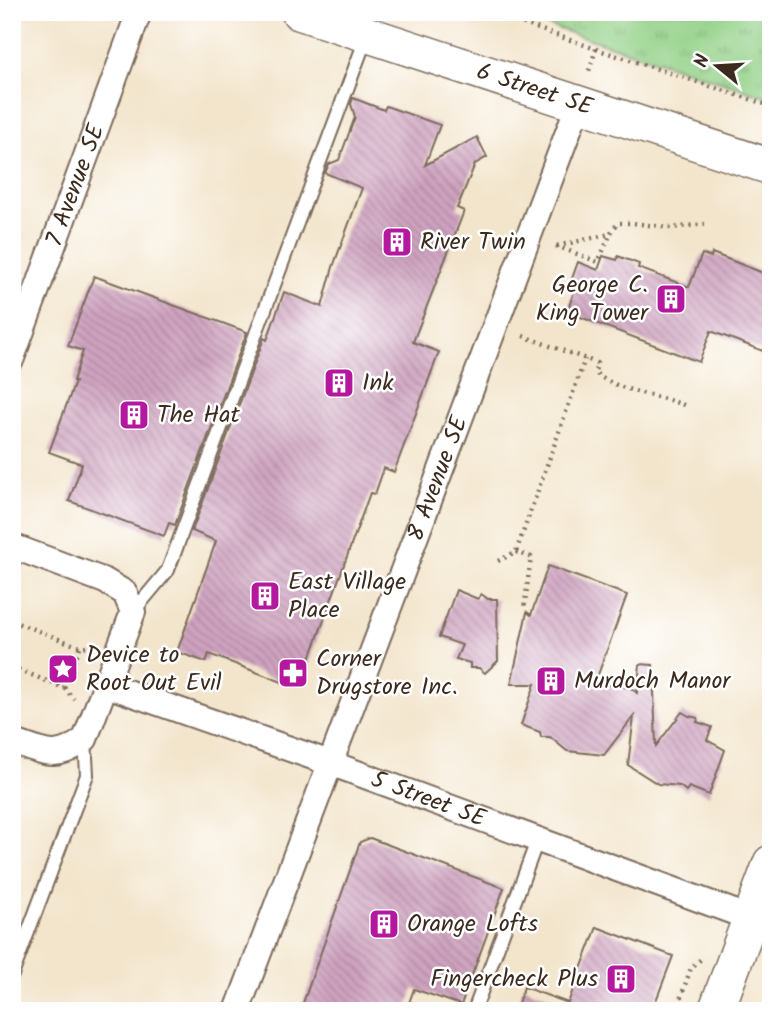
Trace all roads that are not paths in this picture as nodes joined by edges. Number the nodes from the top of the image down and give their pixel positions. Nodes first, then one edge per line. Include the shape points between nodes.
1 (139, 12) edge
2 (299, 12) edge
3 (367, 34) junction
4 (579, 103) junction
5 (771, 167) edge
6 (12, 358) edge
7 (12, 546) edge
8 (132, 612) junction
9 (107, 685) junction
10 (85, 739) junction
11 (12, 741) edge
12 (330, 763) junction
13 (537, 841) junction
14 (771, 863) edge
15 (750, 918) junction
16 (12, 975) edge
17 (237, 1011) edge
18 (474, 1011) edge
19 (716, 1011) edge

1 - 6 street, 7 Avenue SE
2 - 3 street, 6 Street SE
3 - 4 street, 6 Street SE
3 - 8 lane via 168,570
4 - 5 street, 6 Street SE
4 - 12 street, 8 Avenue SE
7 - 8 street via 105,581 125,593
8 - 9 street
9 - 10 street
9 - 12 street, 5 Street SE
10 - 11 street via 70,751 52,755
10 - 16 lane via 87,775
12 - 13 street, 5 Street SE
12 - 17 street, 8 Avenue SE
13 - 15 street, 5 Street SE
13 - 18 lane
14 - 15 street
15 - 19 street

